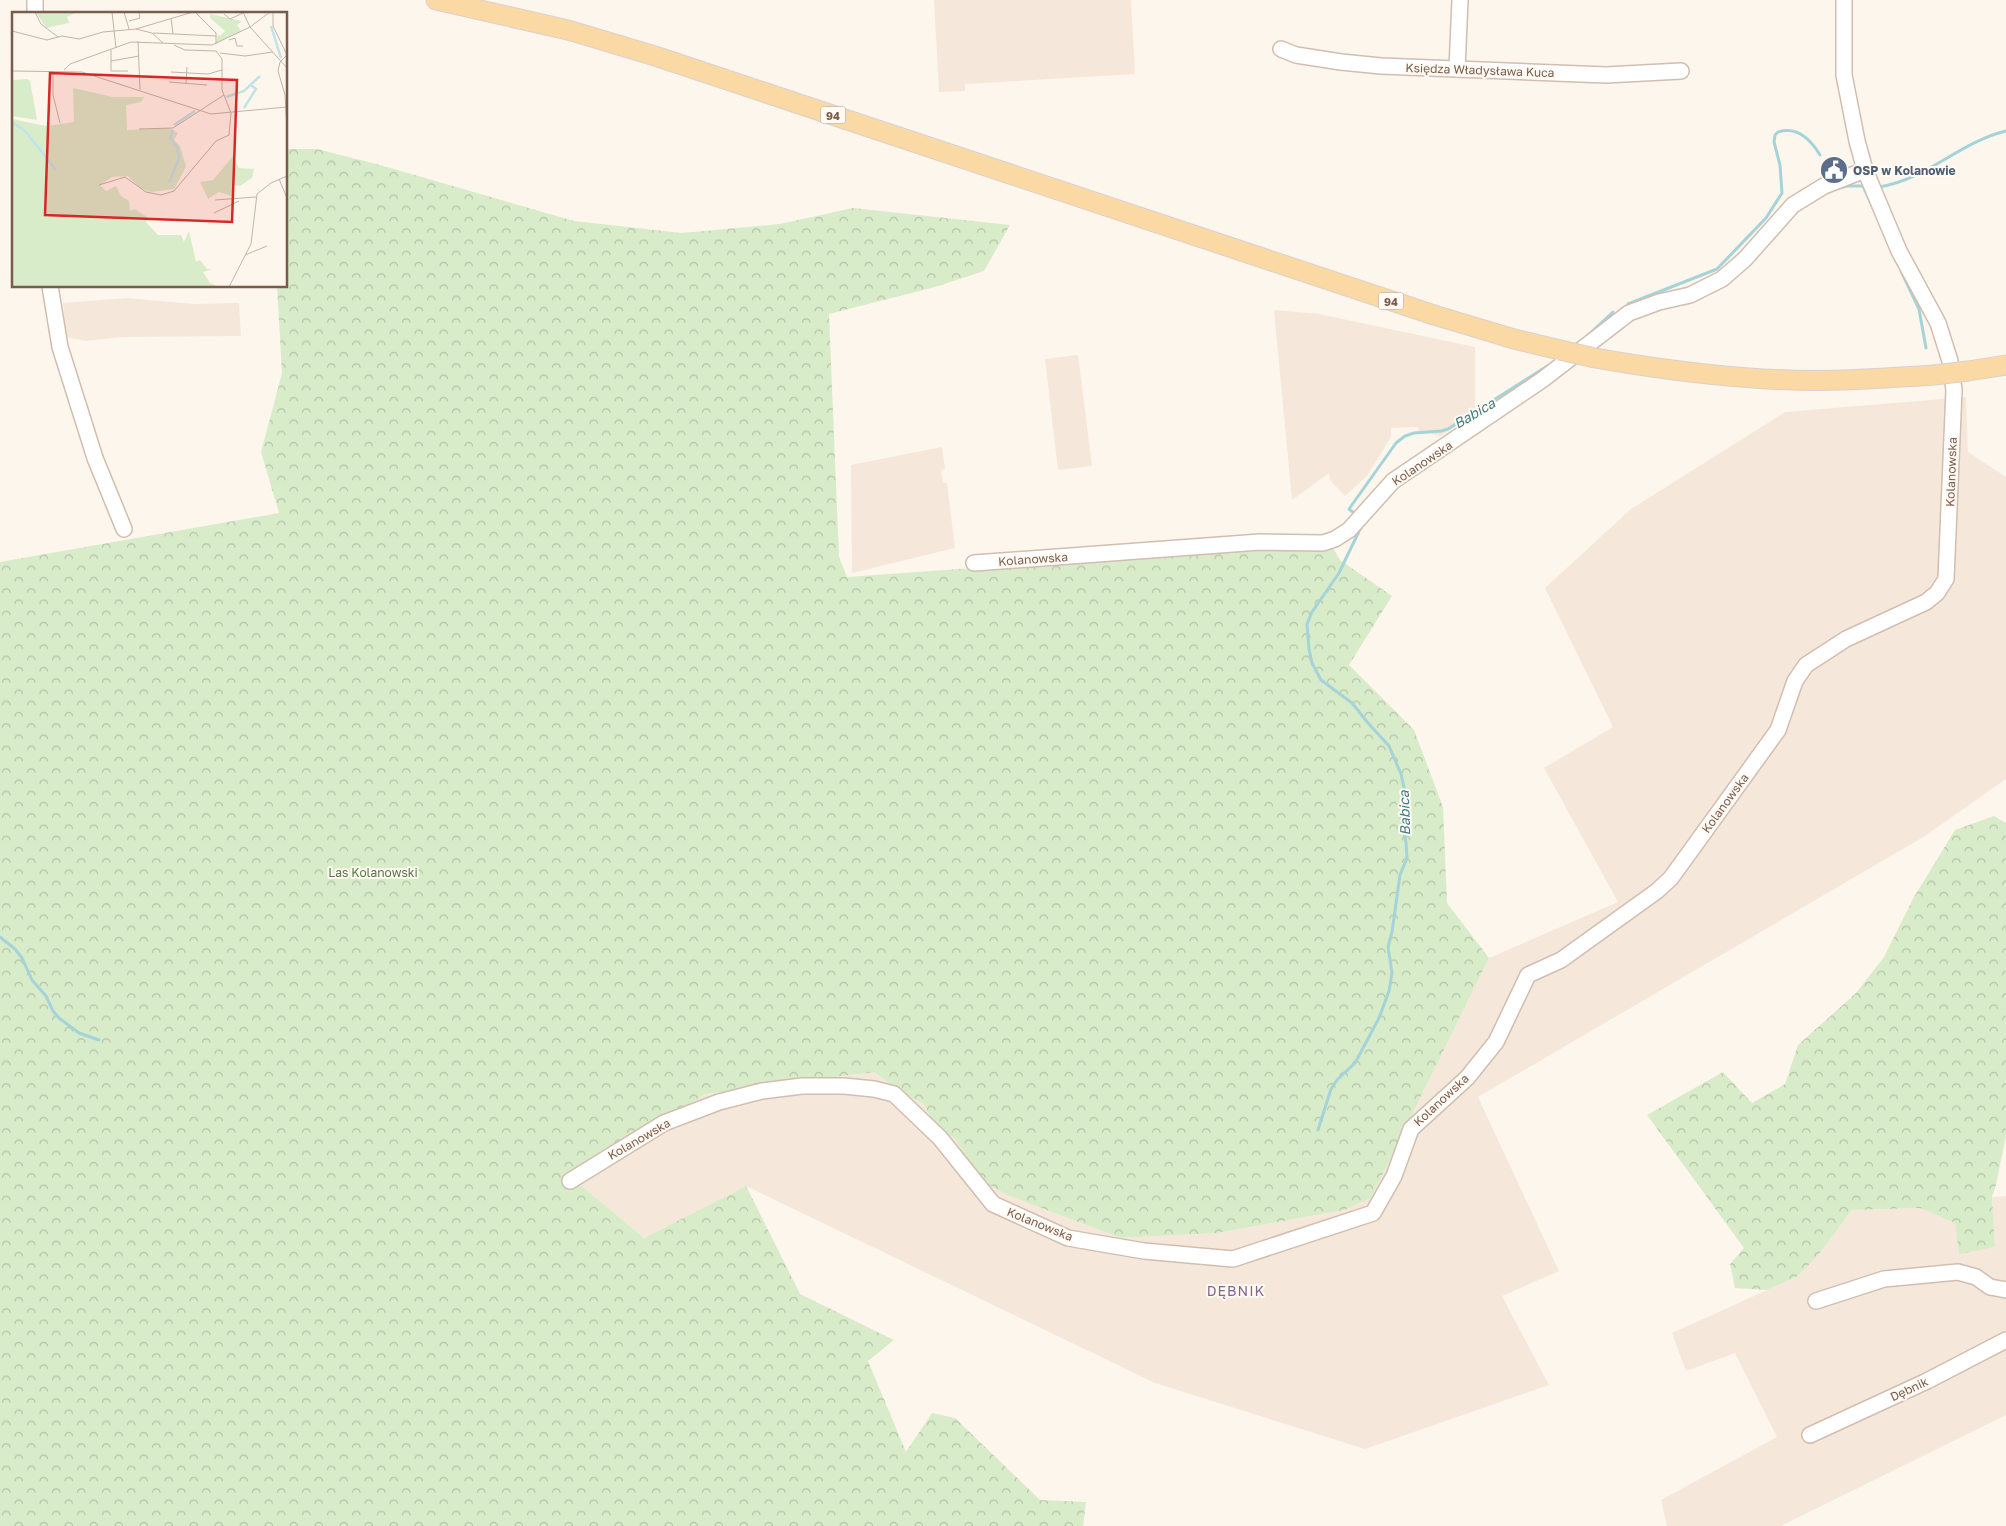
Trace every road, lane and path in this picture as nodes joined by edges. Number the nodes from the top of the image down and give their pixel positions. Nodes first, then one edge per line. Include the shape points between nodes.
1 (436, 0) edge
2 (1460, 0) edge
3 (1844, 0) edge
4 (1281, 49) dead end
5 (1457, 69) junction
6 (1680, 71) dead end
7 (1865, 170) junction
8 (50, 288) edge
9 (2006, 365) edge
10 (124, 529) dead end
11 (974, 563) dead end
12 (570, 1181) dead end
13 (2006, 1290) edge
14 (1816, 1300) dead end
15 (2006, 1340) edge
16 (1810, 1435) dead end

1 - 9 main road, 94, bridge via 559,28 655,56 1434,315 1594,358 1736,376 1840,380
2 - 5 street
3 - 7 street, Kolanowska via 1844,75
4 - 5 street, Księdza Władysława Kuca via 1296,55 1340,62
5 - 6 street, Księdza Władysława Kuca via 1606,75
7 - 11 street, Kolanowska via 1824,186 1793,205 1745,259 1722,279 1690,294 1629,313 1542,380 1393,481 1349,530 1335,540
7 - 12 street, Kolanowska via 1899,251 1938,323 1950,361 1954,390 1946,579 1926,602 1846,639 1806,665 1795,681 1778,730 1671,878 1561,960 1528,975 1496,1042 1467,1078 1411,1128 1394,1176 1373,1213 1233,1259 1144,1251 1068,1238 993,1204 940,1138 894,1094 844,1086 802,1086 762,1091 719,1102 664,1122
8 - 10 street via 63,356 95,458
13 - 14 street via 1990,1287 1976,1277 1958,1272 1884,1279
15 - 16 street, Dębnik

